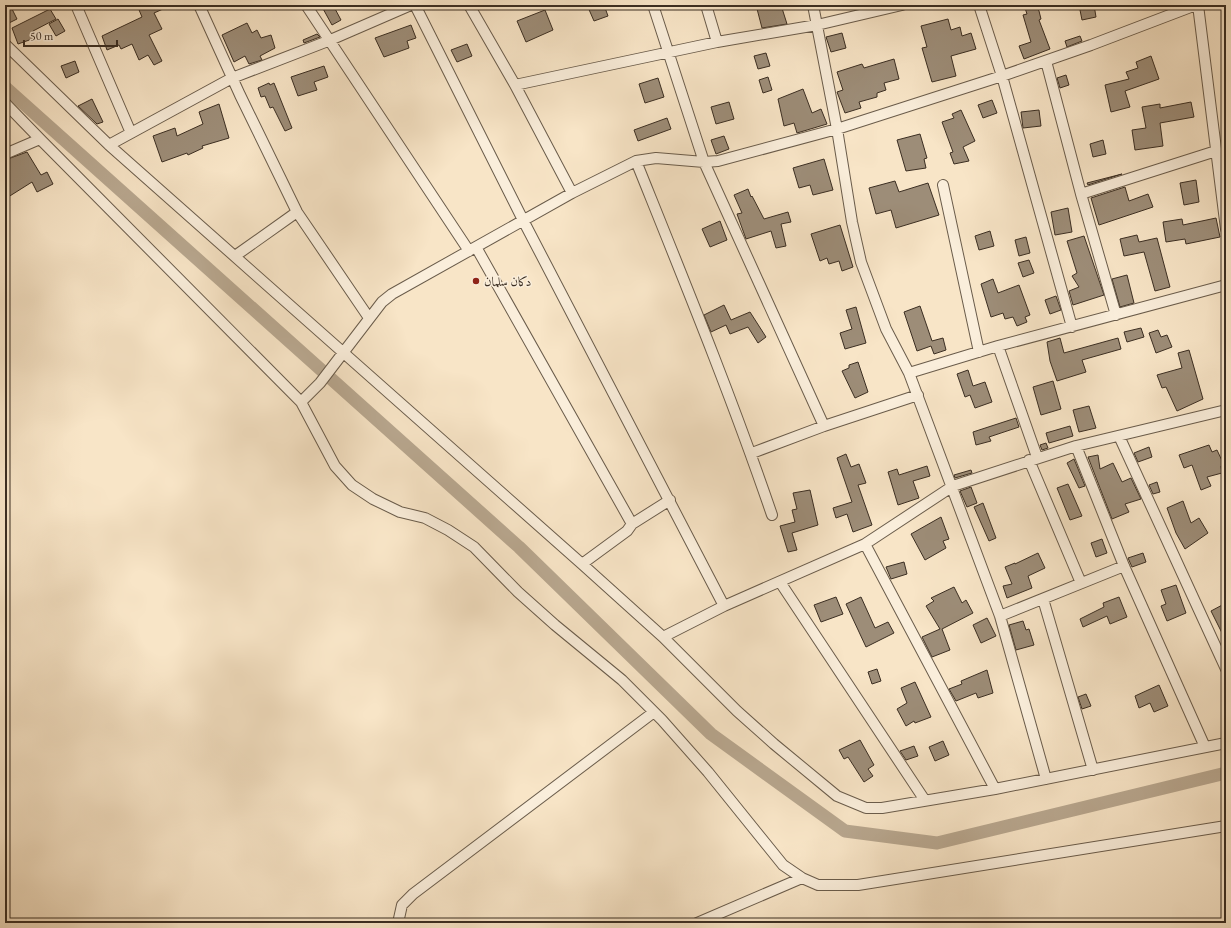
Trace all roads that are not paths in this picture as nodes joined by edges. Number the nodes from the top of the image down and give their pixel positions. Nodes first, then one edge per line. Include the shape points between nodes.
1 (76, 5) edge
2 (199, 5) edge
3 (306, 5) edge
4 (415, 5) edge
5 (469, 5) edge
6 (653, 5) edge
7 (706, 5) edge
8 (813, 5) edge
9 (902, 5) edge
10 (980, 5) edge
11 (1197, 5) edge
12 (404, 6) edge
13 (817, 25) junction
14 (328, 40) junction
15 (717, 42) junction
16 (5, 44) edge
17 (668, 52) junction
18 (1046, 61) junction
19 (1002, 76) junction
20 (232, 78) junction
21 (516, 85) junction
22 (5, 103) edge
23 (837, 129) junction
24 (131, 133) junction
25 (40, 139) junction
26 (109, 145) junction
27 (1216, 152) junction
28 (5, 154) edge
29 (636, 161) junction
30 (704, 162) junction
31 (943, 185) dead end
32 (572, 193) junction
33 (1082, 194) junction
34 (297, 212) junction
35 (524, 222) junction
36 (1226, 229) edge
37 (473, 249) junction
38 (235, 256) junction
39 (1226, 285) edge
40 (1116, 315) junction
41 (369, 318) junction
42 (1072, 327) junction
43 (998, 346) junction
44 (344, 352) junction
45 (979, 352) junction
46 (909, 373) junction
47 (918, 395) junction
48 (301, 402) junction
49 (1226, 410) edge
50 (824, 426) junction
51 (1119, 436) junction
52 (1076, 446) junction
53 (752, 454) junction
54 (1033, 459) junction
55 (953, 486) junction
56 (670, 500) junction
57 (772, 515) dead end
58 (632, 524) junction
59 (865, 544) junction
60 (582, 564) junction
61 (1124, 566) junction
62 (780, 582) junction
63 (1081, 583) junction
64 (1043, 598) junction
65 (724, 606) junction
66 (1000, 616) junction
67 (663, 637) junction
68 (1226, 669) edge
69 (654, 712) junction
70 (1226, 743) edge
71 (1205, 747) junction
72 (1093, 770) junction
73 (1046, 779) junction
74 (995, 789) junction
75 (924, 799) junction
76 (1226, 826) edge
77 (802, 878) junction
78 (398, 923) edge
79 (697, 923) edge

1 - 24 street
2 - 20 street
3 - 14 street
4 - 35 street
5 - 21 street
6 - 17 street
7 - 15 street
8 - 13 street
9 - 13 street
10 - 19 street
11 - 18 street
11 - 27 street
12 - 14 street
13 - 15 street
13 - 23 street
14 - 20 street
14 - 37 street
15 - 17 street
16 - 26 street
17 - 21 street
17 - 30 street
18 - 19 street
18 - 33 street
19 - 23 street
19 - 42 street
20 - 24 street
20 - 34 street
21 - 32 street
22 - 25 street
23 - 30 street via 729,159
23 - 46 street via 860,262 886,329
24 - 26 street
25 - 28 street
25 - 48 street
26 - 38 street
27 - 33 street
27 - 36 street
29 - 30 street via 670,158
29 - 32 street
29 - 53 street via 713,350
30 - 50 street
31 - 45 street
32 - 35 street
33 - 40 street
34 - 38 street
34 - 41 street
35 - 37 street
35 - 56 street
37 - 41 street via 392,294
37 - 58 street
38 - 44 street
39 - 40 street
40 - 42 street
41 - 44 street
42 - 43 street
43 - 45 street
43 - 54 street
44 - 48 street via 320,383
44 - 60 street
45 - 46 street
46 - 47 street
47 - 50 street
47 - 55 street
48 - 69 street via 335,466 352,485 400,512 425,518 474,547 555,626 622,680
49 - 51 street
50 - 53 street
51 - 52 street
51 - 68 street
52 - 54 street
52 - 61 street
53 - 57 street
54 - 55 street
54 - 63 street
55 - 59 street
55 - 66 street
56 - 58 street
56 - 65 street
58 - 60 street via 627,532
59 - 62 street
59 - 74 street
60 - 67 street
61 - 63 street
61 - 71 street
62 - 65 street
62 - 75 street
63 - 64 street
64 - 66 street
64 - 72 street
65 - 67 street
66 - 73 street
67 - 75 street via 737,711 837,796 866,808 882,808
69 - 77 street via 708,772 782,865
69 - 78 street via 413,894 402,905
70 - 71 street
71 - 72 street
72 - 73 street
73 - 74 street
74 - 75 street
76 - 77 street via 858,885 818,885
77 - 79 street

